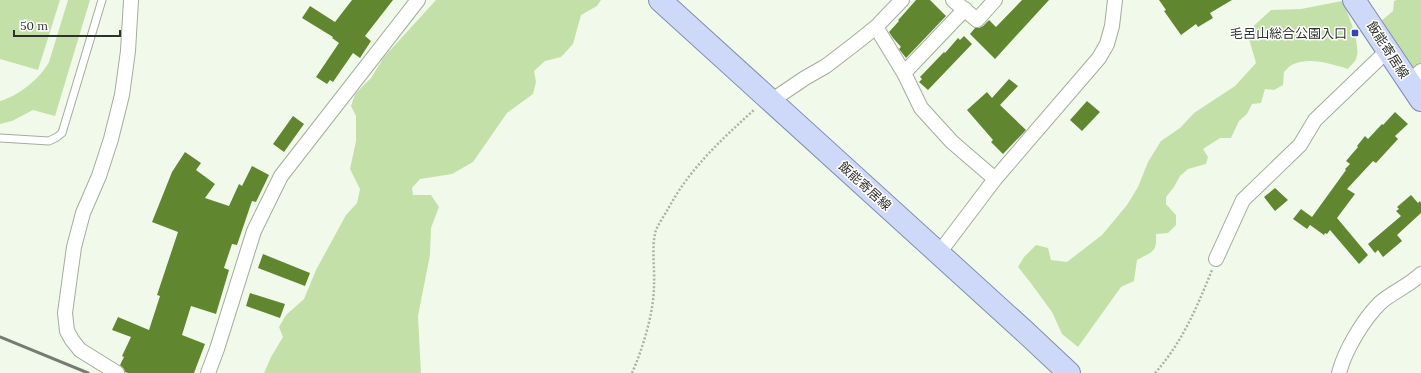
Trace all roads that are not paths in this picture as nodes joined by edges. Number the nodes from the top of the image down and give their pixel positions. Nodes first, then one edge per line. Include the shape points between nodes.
1 (102, 0) edge
2 (131, 0) edge
3 (418, 0) edge
4 (660, 0) edge
5 (902, 0) edge
6 (953, 0) edge
7 (995, 0) edge
8 (1115, 0) edge
9 (1354, 0) edge
10 (965, 9) junction
11 (876, 27) junction
12 (1388, 50) junction
13 (904, 73) junction
14 (1415, 77) edge
15 (769, 99) junction
16 (1421, 100) edge
17 (0, 138) edge
18 (994, 179) junction
19 (939, 253) junction
20 (1216, 259) road end
21 (1421, 274) edge
22 (117, 373) edge
23 (208, 373) edge
24 (1069, 373) edge
25 (1339, 373) edge

1 - 17 lane via 62,133 49,141
2 - 22 street via 122,95 99,176 83,213 74,248 65,313 67,331 80,350
3 - 23 street via 281,176 254,231
4 - 15 main road, 飯能寄居線
5 - 11 street
6 - 10 street
7 - 10 street via 977,20
8 - 18 street via 1112,26 1107,44 1099,58
9 - 12 main road, 飯能寄居線
10 - 13 street
11 - 13 street
11 - 15 street via 826,66
12 - 14 main road, 飯能寄居線
12 - 20 street via 1315,120 1300,145 1243,200
13 - 18 street via 922,108 952,142
14 - 16 main road, 飯能寄居線
15 - 19 main road, 飯能寄居線
18 - 19 street
19 - 24 main road, 飯能寄居線
21 - 25 street via 1380,303 1359,329

